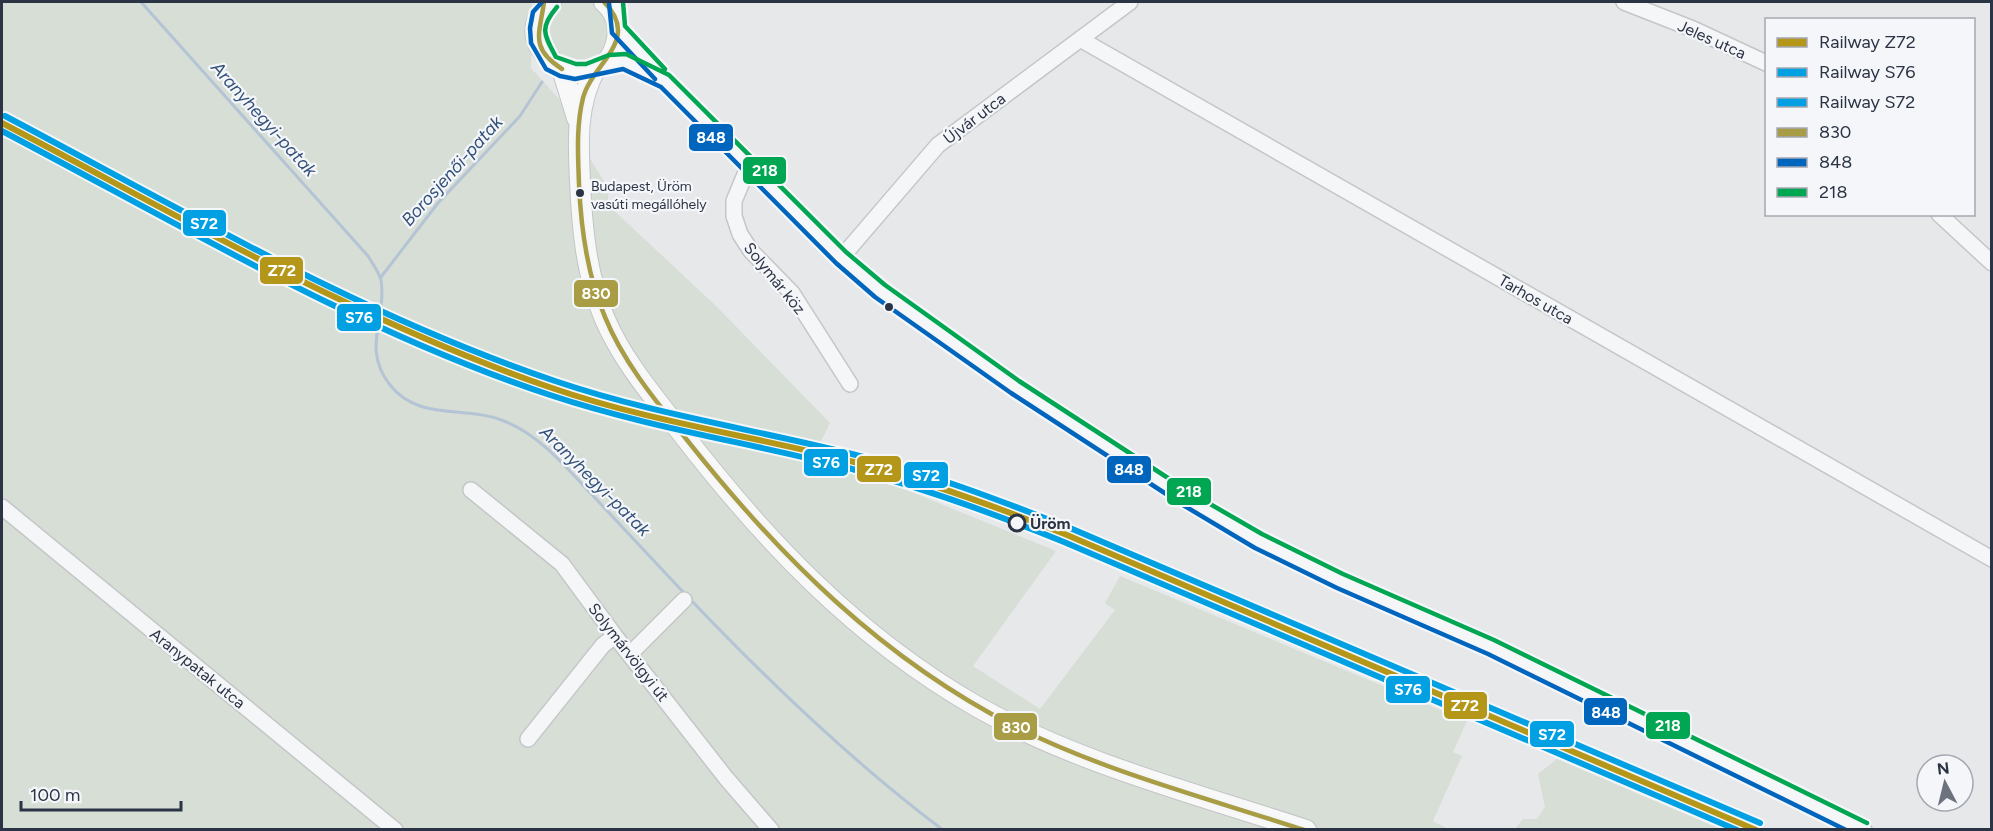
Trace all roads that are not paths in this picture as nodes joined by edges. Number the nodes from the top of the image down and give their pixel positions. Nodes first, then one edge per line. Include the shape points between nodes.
1 (604, 2) edge
2 (1130, 2) edge
3 (1624, 2) edge
4 (546, 4) edge
5 (617, 16) edge
6 (1080, 39) junction
7 (1765, 62) edge
8 (599, 66) junction
9 (562, 69) junction
10 (665, 81) junction
11 (579, 126) junction
12 (748, 165) junction
13 (1942, 216) edge
14 (842, 258) junction
15 (1992, 263) edge
16 (850, 384) dead end
17 (471, 490) dead end
18 (2, 507) edge
19 (1992, 559) edge
20 (684, 600) dead end
21 (615, 636) junction
22 (631, 653) junction
23 (528, 739) dead end
24 (395, 830) edge
25 (771, 830) edge
26 (1306, 830) edge
27 (1864, 830) edge

1 - 5 main road
2 - 6 street, Újvár utca
3 - 7 street, Jeles utca via 1693,28
4 - 9 main road via 537,27 538,40 551,63
5 - 8 main road via 616,46
5 - 10 street
6 - 14 street, Újvár utca via 938,145
6 - 19 street, Tarhos utca
8 - 9 main road via 574,72
8 - 10 street via 618,61 631,63
8 - 11 main road via 584,95
9 - 11 main road
10 - 12 street
11 - 26 main road via 581,215 591,278 613,336 635,373 764,535 854,622 976,706 1052,743
12 - 14 street
12 - 16 street, Solymár köz via 734,201 740,234 792,293
13 - 15 street
14 - 27 street via 904,309 1016,387 1258,541 1491,647
17 - 21 street, Solymárvölgyi út via 562,564
18 - 24 street, Aranypatak utca
20 - 22 street
21 - 22 street, Solymárvölgyi út
21 - 23 street via 603,645
22 - 25 street, Solymárvölgyi út via 726,778

